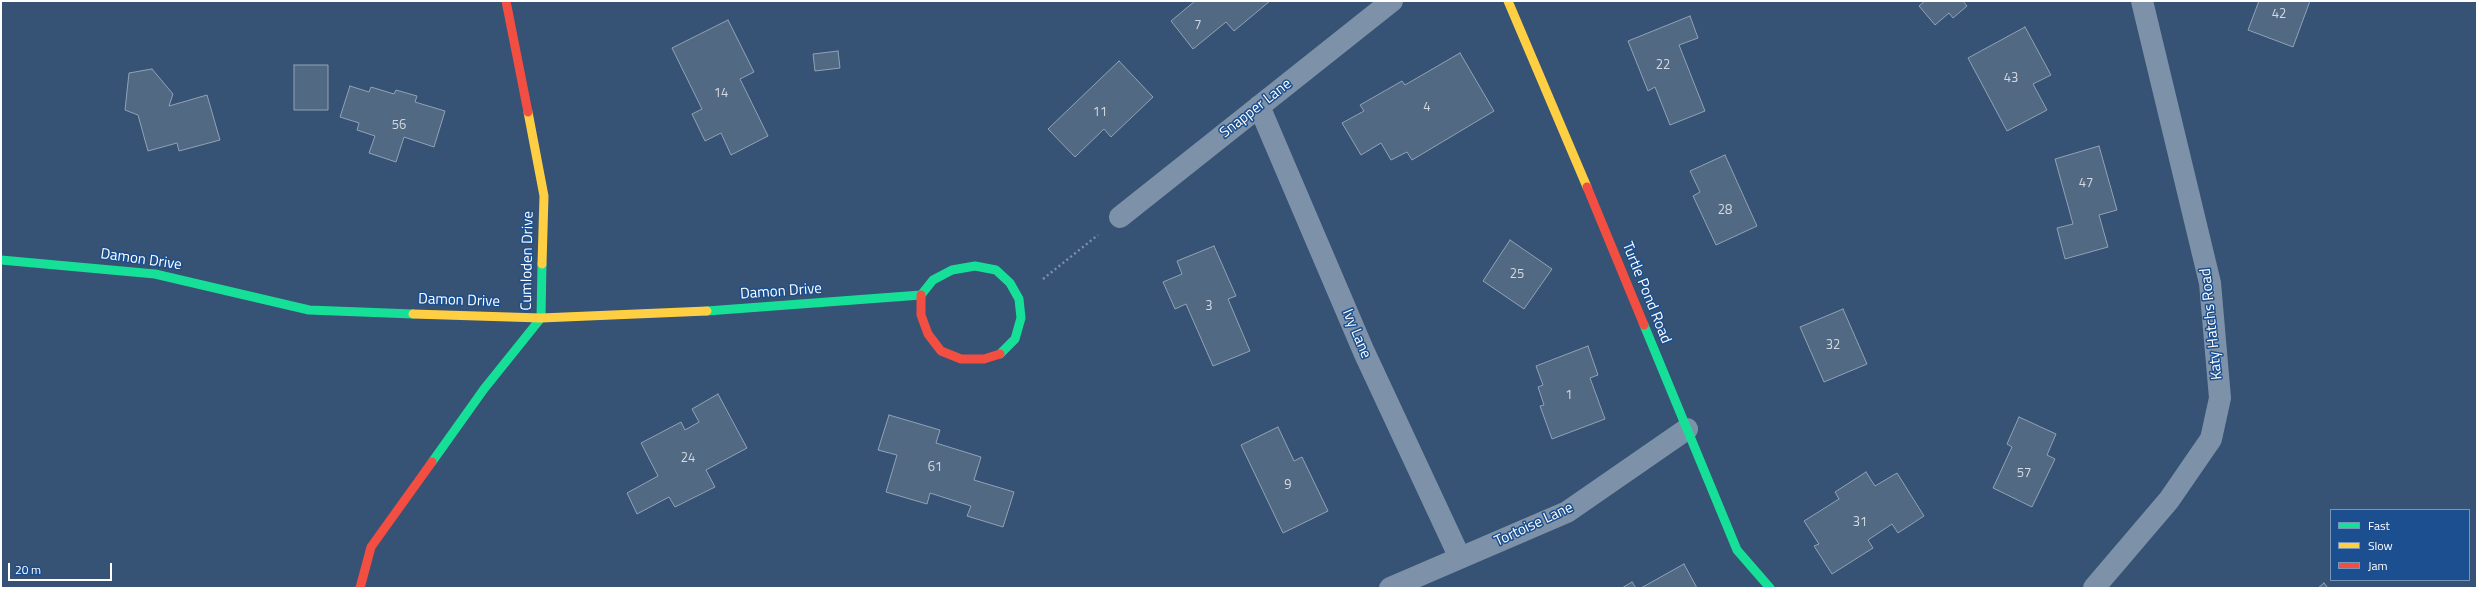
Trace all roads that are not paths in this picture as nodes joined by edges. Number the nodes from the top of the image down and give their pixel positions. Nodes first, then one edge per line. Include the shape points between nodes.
1 (506, 1) edge
2 (1392, 1) edge
3 (1508, 1) edge
4 (2142, 1) edge
5 (1259, 106) junction
6 (1120, 217) road end
7 (1, 260) edge
8 (921, 295) junction
9 (541, 318) junction
10 (1687, 430) junction
11 (1460, 558) junction
12 (360, 588) edge
13 (1390, 588) edge
14 (1770, 588) edge
15 (2094, 588) edge

1 - 9 street, Cumloden Drive via 544,196
2 - 5 street, Snapper Lane
3 - 10 street, Turtle Pond Road via 1569,142
4 - 15 street, Katy Hatchs Road via 2210,283 2220,398 2211,439 2169,500
5 - 6 street, Snapper Lane
5 - 11 street, Ivy Lane via 1364,352
7 - 9 street, Damon Drive via 155,274 309,310
8 - 8 street via 922,315 928,334 941,351 961,359 984,359 1002,353 1015,339 1021,318 1019,299 1010,283 996,270 975,266 952,270 933,280
8 - 9 street, Damon Drive via 672,314
9 - 12 street, Cumloden Drive via 484,389 371,547
10 - 11 street, Tortoise Lane via 1567,512
10 - 14 street, Turtle Pond Road via 1737,550
11 - 13 street, Tortoise Lane

